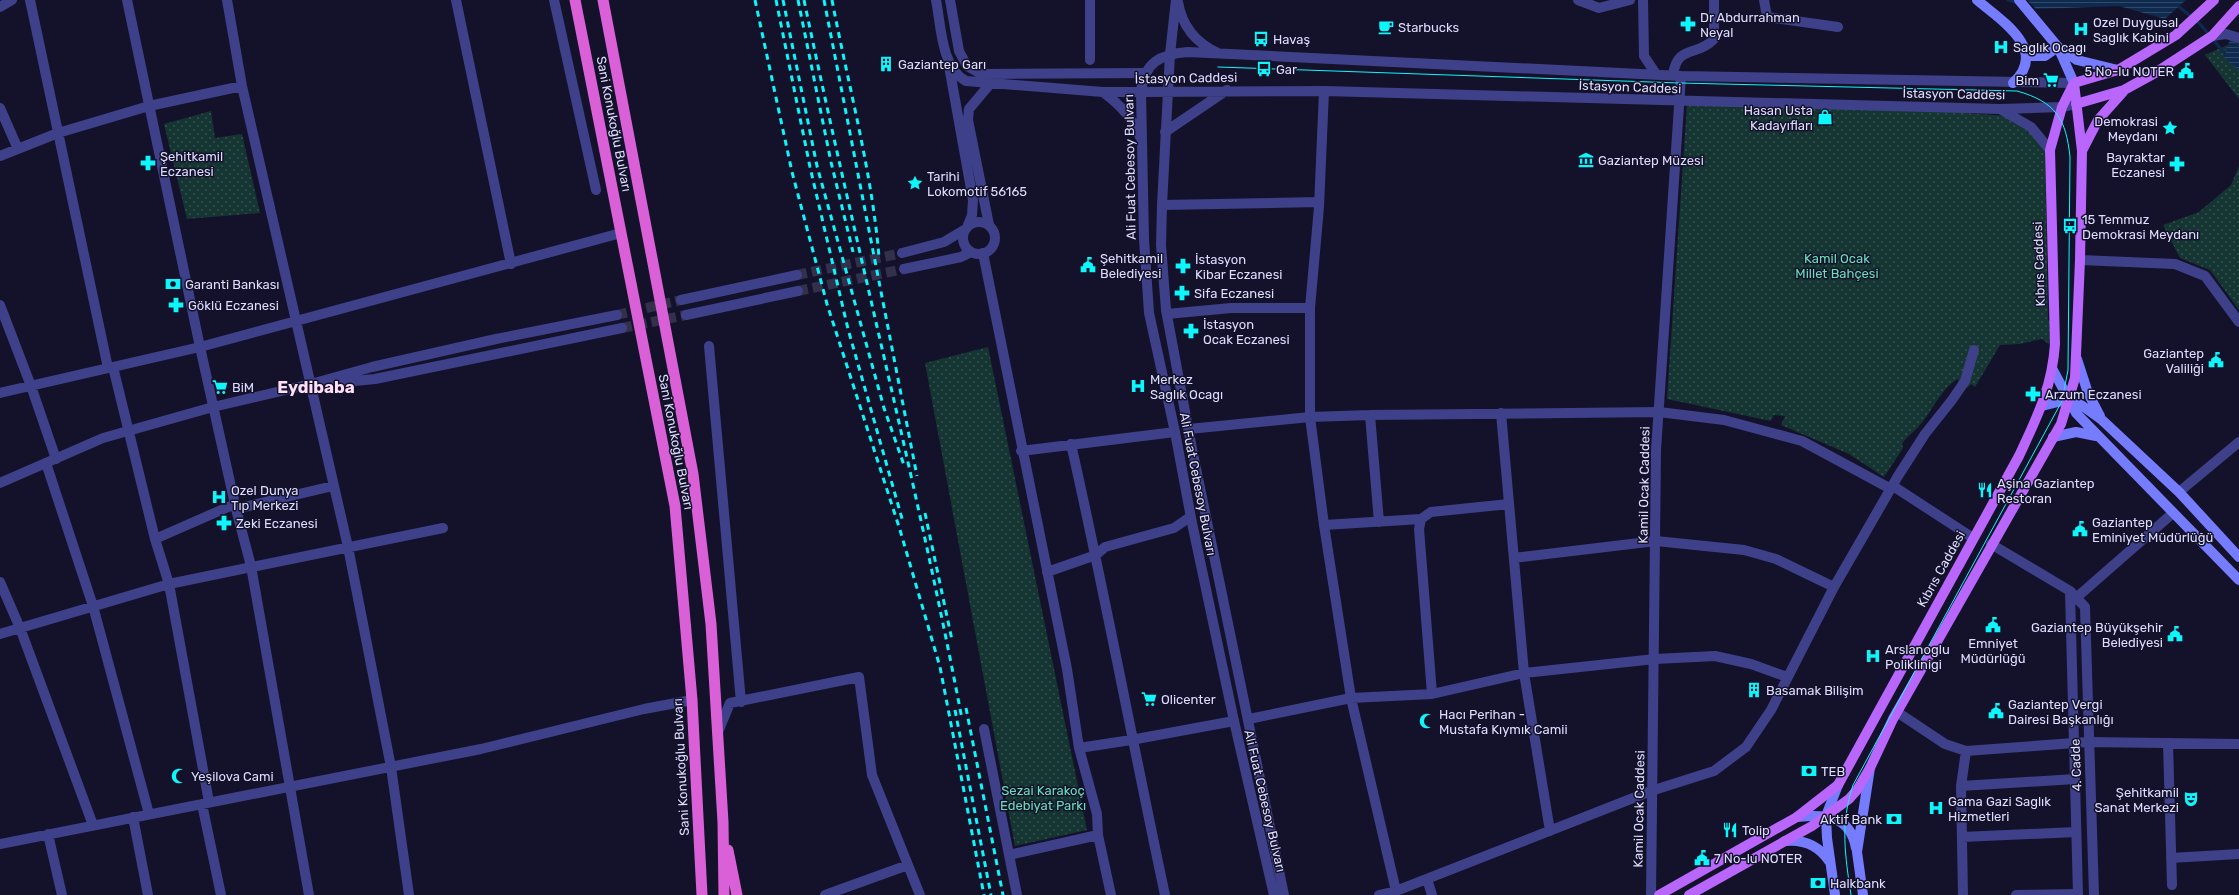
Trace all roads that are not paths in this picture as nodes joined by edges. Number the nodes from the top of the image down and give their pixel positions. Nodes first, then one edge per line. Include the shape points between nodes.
1 (12, 0) edge
2 (30, 0) edge
3 (127, 0) edge
4 (227, 0) edge
5 (456, 0) edge
6 (554, 0) edge
7 (575, 0) edge
8 (603, 0) edge
9 (936, 0) edge
10 (950, 0) edge
11 (1090, 0) edge
12 (1177, 0) edge
13 (1578, 0) edge
14 (1630, 0) edge
15 (1643, 0) edge
16 (1714, 0) edge
17 (1764, 0) edge
18 (1978, 0) edge
19 (2019, 0) edge
20 (2213, 0) edge
21 (2239, 6) edge
22 (0, 7) edge
23 (1838, 27) dead end
24 (2212, 36) junction
25 (2239, 38) edge
26 (2058, 47) junction
27 (1170, 54) junction
28 (1222, 55) junction
29 (2026, 56) junction
30 (1090, 60) dead end
31 (948, 64) junction
32 (2118, 70) junction
33 (1144, 73) junction
34 (1656, 74) junction
35 (1677, 75) junction
36 (2013, 83) junction
37 (2074, 83) junction
38 (990, 84) junction
39 (242, 86) junction
40 (1227, 90) junction
41 (2124, 90) junction
42 (1167, 91) junction
43 (1324, 91) junction
44 (1103, 92) junction
45 (1141, 92) junction
46 (1680, 102) junction
47 (2076, 104) junction
48 (149, 106) junction
49 (2062, 107) junction
50 (0, 108) edge
51 (2000, 109) junction
52 (1165, 132) junction
53 (58, 134) junction
54 (1142, 141) junction
55 (18, 149) junction
56 (2050, 150) junction
57 (2082, 151) junction
58 (0, 156) edge
59 (596, 190) dead end
60 (1319, 202) junction
61 (1162, 204) junction
62 (989, 225) junction
63 (966, 228) junction
64 (621, 233) junction
65 (971, 252) junction
66 (902, 253) tunnel mouth
67 (983, 253) junction
68 (2080, 260) junction
69 (511, 264) junction
70 (904, 269) tunnel mouth
71 (797, 275) tunnel mouth
72 (798, 291) tunnel mouth
73 (681, 300) tunnel mouth
74 (0, 305) edge
75 (1310, 308) junction
76 (1167, 314) junction
77 (617, 315) tunnel mouth
78 (686, 315) tunnel mouth
79 (297, 322) junction
80 (2239, 322) edge
81 (622, 328) tunnel mouth
82 (709, 346) dead end
83 (200, 347) junction
84 (1974, 350) dead end
85 (2075, 350) junction
86 (111, 368) junction
87 (2053, 370) junction
88 (311, 384) junction
89 (32, 386) junction
90 (0, 393) edge
91 (2069, 402) junction
92 (2042, 406) junction
93 (213, 407) junction
94 (1659, 412) junction
95 (1501, 413) junction
96 (1370, 415) junction
97 (1310, 417) junction
98 (2102, 420) junction
99 (1189, 429) junction
100 (127, 432) junction
101 (1175, 432) junction
102 (2096, 436) junction
103 (2053, 437) junction
104 (2239, 442) edge
105 (1071, 444) junction
106 (1022, 450) junction
107 (51, 461) junction
108 (0, 483) edge
109 (333, 486) junction
110 (1892, 487) junction
111 (2180, 492) junction
112 (1509, 504) junction
113 (235, 507) junction
114 (2173, 513) junction
115 (1190, 516) junction
116 (1421, 519) junction
117 (1379, 522) junction
118 (1324, 525) junction
119 (443, 528) dead end
120 (1973, 538) junction
121 (155, 539) junction
122 (1656, 541) junction
123 (2225, 543) junction
124 (1991, 544) junction
125 (348, 547) junction
126 (2239, 549) edge
127 (1096, 555) junction
128 (2239, 557) edge
129 (1514, 558) junction
130 (251, 566) junction
131 (1046, 572) junction
132 (2239, 580) edge
133 (0, 582) edge
134 (169, 584) junction
135 (1834, 587) junction
136 (2072, 597) junction
137 (93, 606) junction
138 (20, 628) junction
139 (0, 634) edge
140 (1655, 659) junction
141 (1524, 673) junction
142 (1787, 677) junction
143 (1432, 694) junction
144 (1351, 698) junction
145 (692, 700) junction
146 (741, 702) junction
147 (1897, 712) junction
148 (1249, 719) junction
149 (1234, 721) junction
150 (984, 728) dead end
151 (718, 732) junction
152 (1131, 740) junction
153 (2088, 742) junction
154 (2168, 743) junction
155 (2073, 744) junction
156 (2239, 744) edge
157 (1079, 748) junction
158 (1966, 751) junction
159 (391, 767) junction
160 (1870, 768) junction
161 (2075, 779) junction
162 (1838, 785) junction
163 (1961, 786) junction
164 (289, 787) junction
165 (1651, 791) junction
166 (206, 803) junction
167 (148, 814) junction
168 (1826, 816) junction
169 (133, 817) junction
170 (1797, 817) junction
171 (723, 822) junction
172 (93, 825) junction
173 (1550, 831) junction
174 (2076, 832) junction
175 (48, 834) junction
176 (1098, 835) junction
177 (1962, 837) junction
178 (1786, 841) junction
179 (0, 844) edge
180 (1857, 852) junction
181 (2239, 854) edge
182 (1009, 855) junction
183 (2171, 858) junction
184 (1829, 861) junction
185 (908, 865) junction
186 (1427, 879) junction
187 (2172, 885) dead end
188 (1396, 891) junction
189 (2078, 894) edge
190 (62, 895) edge
191 (148, 895) edge
192 (222, 895) edge
193 (309, 895) edge
194 (410, 895) edge
195 (702, 895) edge
196 (724, 895) edge
197 (737, 895) edge
198 (825, 895) edge
199 (920, 895) edge
200 (1017, 895) edge
201 (1111, 895) edge
202 (1165, 895) edge
203 (1274, 895) edge
204 (1284, 895) edge
205 (1379, 895) edge
206 (1432, 895) edge
207 (1651, 895) edge
208 (1659, 895) edge
209 (1689, 895) edge
210 (1835, 895) edge
211 (1863, 895) edge
212 (1963, 895) edge
213 (2016, 895) edge
214 (2094, 895) edge

1 - 22 street
2 - 53 street
3 - 48 street
4 - 39 street
5 - 69 street
6 - 59 street
7 - 64 highway, Sani Konukoğlu Bulvarı
8 - 151 highway, Sani Konukoğlu Bulvarı via 693,474 711,624
9 - 31 street
10 - 33 street via 959,51 967,66 981,74
11 - 30 street
12 - 27 street
12 - 28 street via 1188,30 1205,46
13 - 14 street via 1599,8
15 - 34 street via 1644,56
16 - 35 street, Kamil Ocak Caddesi via 1714,39 1700,49 1681,56 1674,64
17 - 23 street via 1767,17
18 - 29 main road via 2014,30 2022,42
19 - 26 main road
20 - 32 main road via 2176,35
21 - 24 main road, İstasyon Caddesi
24 - 25 street via 2226,34
24 - 41 main road, İstasyon Caddesi
26 - 29 main road via 2045,56
26 - 32 main road via 2077,60
26 - 37 main road
27 - 28 street, İstasyon Caddesi via 1188,52
27 - 33 street, İstasyon Caddesi via 1155,62
27 - 42 street
28 - 34 street, İstasyon Caddesi
29 - 36 main road via 2025,67
31 - 38 street, İstasyon Caddesi via 954,73 966,81
31 - 63 street via 973,200 972,216
32 - 37 main road
33 - 45 street, Ali Fuat Cebesoy Bulvarı
34 - 35 street, İstasyon Caddesi
35 - 36 street, İstasyon Caddesi
35 - 46 street, Kamil Ocak Caddesi
36 - 37 street, İstasyon Caddesi
37 - 47 main road
37 - 49 main road, Kıbrıs Caddesi
38 - 44 street, İstasyon Caddesi
38 - 62 street via 969,109 968,120
39 - 48 street
39 - 79 street
40 - 42 street, İstasyon Caddesi
40 - 43 street, İstasyon Caddesi
40 - 52 street
41 - 47 main road, İstasyon Caddesi
41 - 57 main road via 2098,120
42 - 45 street, İstasyon Caddesi
42 - 52 street
43 - 46 street, İstasyon Caddesi
43 - 60 street
44 - 45 street, İstasyon Caddesi
44 - 54 street via 1119,104 1129,116
45 - 54 street, Ali Fuat Cebesoy Bulvarı
46 - 51 street, İstasyon Caddesi
46 - 94 street, Kamil Ocak Caddesi
47 - 49 street, İstasyon Caddesi
47 - 57 main road
48 - 53 street
48 - 83 street
49 - 51 street, İstasyon Caddesi
49 - 56 main road, Kıbrıs Caddesi
50 - 55 street
51 - 56 street via 2031,127
52 - 61 street
53 - 55 street
53 - 86 street
54 - 101 street, Ali Fuat Cebesoy Bulvarı via 1148,313
55 - 58 street
56 - 87 main road, Kıbrıs Caddesi via 2055,344
57 - 68 main road
60 - 61 street
60 - 75 street
61 - 76 street via 1161,245
62 - 63 street via 979,221
62 - 67 street via 995,240 990,249
63 - 65 street via 964,244
63 - 66 street via 944,242
64 - 69 street
64 - 145 highway, Sani Konukoğlu Bulvarı via 675,506
65 - 67 street
65 - 70 street via 961,257
67 - 106 street
68 - 80 street via 2175,264 2205,276
68 - 85 main road
69 - 79 street
71 - 73 street
72 - 78 street
74 - 89 street
75 - 76 street via 1231,308
75 - 97 street
76 - 99 street
77 - 88 street via 380,365
79 - 83 street
79 - 88 street
81 - 88 street via 375,379
82 - 146 street
83 - 86 street
83 - 93 street
84 - 110 street via 1965,381 1924,434
85 - 91 main road via 2075,378
85 - 98 main road via 2083,379
86 - 89 street
86 - 100 street
87 - 91 main road
87 - 92 main road, Kıbrıs Caddesi
88 - 93 street
88 - 109 street
89 - 90 street
89 - 107 street
91 - 92 main road via 2048,403
91 - 98 main road via 2077,402
91 - 102 main road
91 - 103 main road
92 - 120 main road, Kıbrıs Caddesi via 2019,456
93 - 100 street
93 - 113 street
94 - 95 street
94 - 110 street via 1724,420 1802,441
94 - 122 street, Kamil Ocak Caddesi
95 - 96 street
95 - 112 street
96 - 97 street
96 - 117 street
97 - 99 street
97 - 118 street
98 - 111 main road
99 - 148 street
100 - 107 street via 104,438
100 - 121 street
101 - 105 street
101 - 115 street, Ali Fuat Cebesoy Bulvarı
102 - 103 main road via 2076,432
102 - 114 main road
103 - 124 main road
104 - 111 street
105 - 106 street
105 - 127 street
106 - 131 street
107 - 108 street
107 - 137 street
109 - 113 street
109 - 125 street
110 - 120 street
110 - 135 street
111 - 123 main road
112 - 116 street via 1431,512
112 - 129 street
113 - 121 street
113 - 130 street
114 - 132 main road
114 - 136 street
115 - 127 street via 1174,528 1105,547
115 - 149 street, Ali Fuat Cebesoy Bulvarı
116 - 117 street
116 - 143 street via 1419,530
117 - 118 street
118 - 144 street
119 - 125 street
120 - 162 main road, Kıbrıs Caddesi
121 - 134 street
122 - 129 street
122 - 135 street via 1744,550 1776,559
122 - 140 street, Kamil Ocak Caddesi
123 - 126 street
123 - 128 main road
124 - 136 street
124 - 147 main road
125 - 130 street
125 - 159 street
127 - 131 street
127 - 152 street
129 - 141 street
130 - 134 street
130 - 164 street
131 - 157 street via 1067,669
133 - 138 street
134 - 137 street
134 - 166 street
135 - 142 street
136 - 153 street, 4. Cadde via 2085,607
136 - 155 street
137 - 138 street
137 - 167 street
138 - 139 street
138 - 172 street
140 - 141 street
140 - 142 street via 1715,656 1751,664
140 - 165 street, Kamil Ocak Caddesi
141 - 143 street
141 - 173 street
142 - 165 street via 1771,710 1746,747 1714,770
143 - 144 street
144 - 148 street
144 - 188 street
145 - 159 street
145 - 195 highway, Sani Konukoğlu Bulvarı
146 - 151 street via 730,703
146 - 185 street via 859,678 872,775
147 - 158 street via 1945,744
147 - 160 main road
148 - 204 street
149 - 152 street
149 - 203 street, Ali Fuat Cebesoy Bulvarı
150 - 182 street
151 - 171 highway, Sani Konukoğlu Bulvarı
152 - 157 street
152 - 202 street
153 - 154 street
153 - 155 street
153 - 214 street, 4. Cadde
154 - 156 street
154 - 183 street
155 - 158 street
155 - 161 street
157 - 176 street via 1097,814
158 - 163 street
159 - 164 street
159 - 194 street
160 - 168 main road via 1849,799
160 - 180 main road
161 - 163 street
161 - 174 street
162 - 168 main road
162 - 170 main road, Kıbrıs Caddesi
163 - 177 street
164 - 166 street
164 - 193 street
165 - 173 street
165 - 207 street, Kamil Ocak Caddesi
166 - 167 street
166 - 192 street
167 - 169 street
168 - 170 main road
168 - 178 main road
168 - 180 main road via 1839,820 1849,830
168 - 184 main road
169 - 172 street
169 - 191 street
170 - 208 main road, Kıbrıs Caddesi
171 - 196 highway, Sani Konukoğlu Bulvarı
171 - 197 highway
172 - 175 street
173 - 186 street
174 - 177 street
174 - 189 street
175 - 179 street
175 - 190 street
176 - 182 street
176 - 201 street
177 - 212 street
178 - 184 main road via 1798,840 1809,843 1820,850
178 - 209 main road
180 - 211 main road
181 - 183 street
182 - 200 street
183 - 187 street
184 - 210 main road
185 - 198 street
185 - 199 street
186 - 188 street
186 - 206 street
188 - 205 street
189 - 213 street

